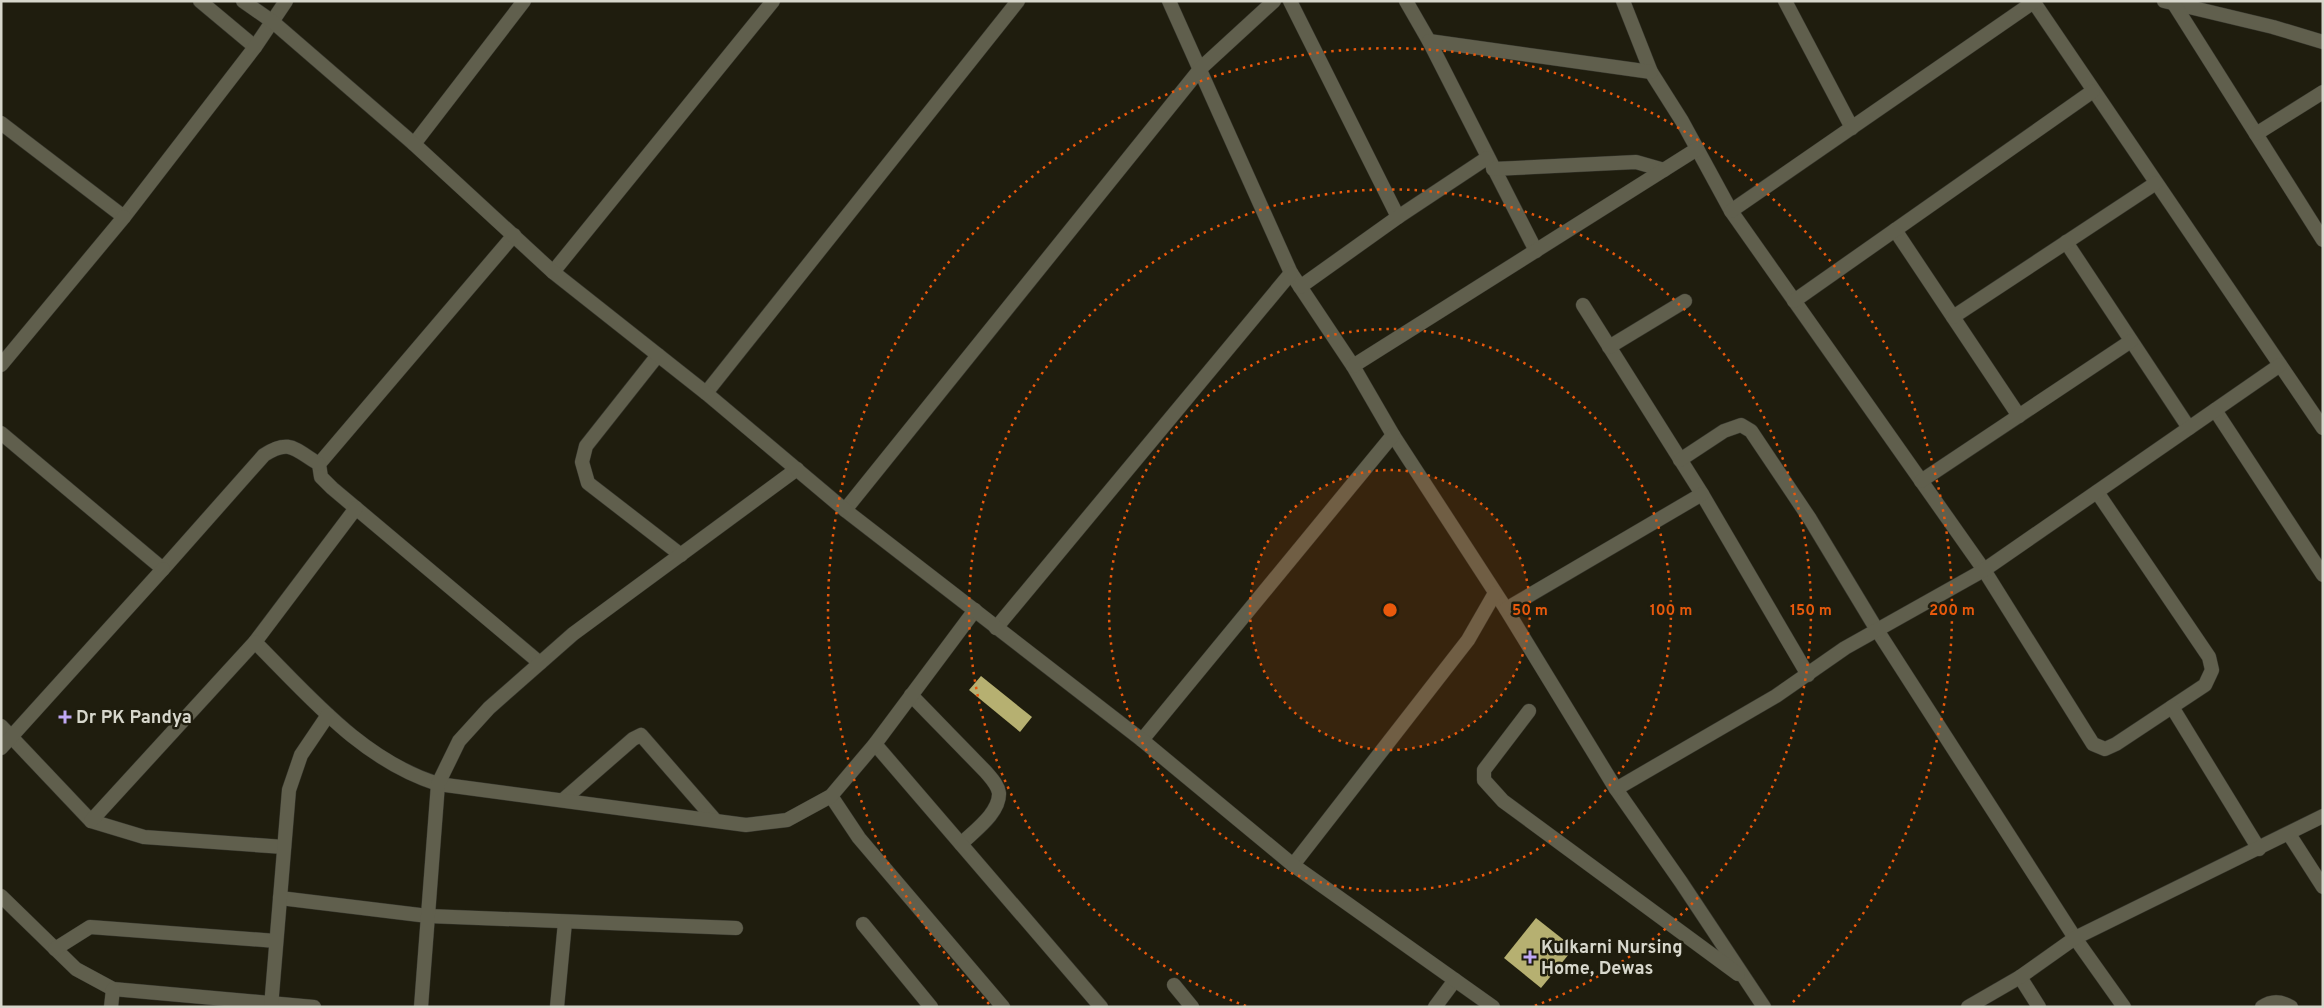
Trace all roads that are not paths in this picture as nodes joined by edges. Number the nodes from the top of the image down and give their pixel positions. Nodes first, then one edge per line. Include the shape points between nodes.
1 (200, 1) edge
2 (524, 1) edge
3 (773, 1) edge
4 (1018, 1) edge
5 (1169, 1) edge
6 (1274, 1) edge
7 (1290, 1) edge
8 (1406, 1) edge
9 (1623, 1) edge
10 (1785, 1) edge
11 (244, 2) edge
12 (2034, 2) edge
13 (2169, 2) edge
14 (280, 4) edge
15 (273, 22) junction
16 (1428, 41) junction
17 (2323, 42) edge
18 (255, 48) junction
19 (1201, 68) junction
20 (1651, 72) junction
21 (2093, 91) junction
22 (2323, 92) edge
23 (1, 123) edge
24 (1852, 128) junction
25 (2256, 134) junction
26 (414, 144) junction
27 (1697, 149) junction
28 (1490, 163) junction
29 (1664, 170) junction
30 (2156, 183) junction
31 (1730, 211) junction
32 (1398, 217) junction
33 (124, 218) junction
34 (1895, 230) junction
35 (514, 235) junction
36 (2323, 240) edge
37 (2066, 242) junction
38 (1536, 251) junction
39 (553, 272) junction
40 (1291, 273) junction
41 (1300, 287) junction
42 (1794, 301) junction
43 (1685, 302) dead end
44 (1583, 305) dead end
45 (1953, 317) junction
46 (2131, 341) junction
47 (1609, 347) junction
48 (658, 356) junction
49 (1, 365) edge
50 (2280, 365) junction
51 (1353, 366) junction
52 (706, 393) junction
53 (2215, 410) junction
54 (2318, 411) edge
55 (2019, 416) junction
56 (2189, 428) junction
57 (2323, 428) edge
58 (1, 433) edge
59 (1393, 435) junction
60 (1680, 460) junction
61 (319, 464) junction
62 (797, 469) junction
63 (1921, 481) junction
64 (2097, 492) junction
65 (1702, 494) junction
66 (356, 508) junction
67 (845, 510) junction
68 (681, 555) junction
69 (163, 569) junction
70 (1984, 570) junction
71 (2323, 575) edge
72 (1495, 593) junction
73 (1506, 609) junction
74 (975, 610) junction
75 (996, 628) junction
76 (1877, 630) junction
77 (254, 642) junction
78 (540, 663) junction
79 (1808, 676) junction
80 (911, 695) junction
81 (2172, 707) junction
82 (1529, 711) dead end
83 (328, 716) junction
84 (1, 726) edge
85 (13, 737) junction
86 (1142, 740) junction
87 (875, 744) junction
88 (1, 748) edge
89 (438, 784) junction
90 (1616, 789) junction
91 (831, 796) junction
92 (563, 800) junction
93 (2323, 816) edge
94 (715, 820) junction
95 (91, 821) junction
96 (2289, 834) junction
97 (961, 844) junction
98 (284, 847) junction
99 (2260, 849) junction
100 (1293, 865) junction
101 (2323, 888) edge
102 (1, 896) edge
103 (280, 898) junction
104 (428, 916) junction
105 (565, 922) junction
106 (863, 924) dead end
107 (736, 928) dead end
108 (2075, 938) junction
109 (276, 941) junction
110 (55, 949) junction
111 (2020, 977) junction
112 (1744, 979) junction
113 (1455, 980) junction
114 (1174, 984) dead end
115 (113, 989) junction
116 (271, 1005) edge
117 (111, 1007) edge
118 (314, 1007) edge
119 (421, 1007) edge
120 (557, 1007) edge
121 (931, 1007) edge
122 (1003, 1007) edge
123 (1101, 1007) edge
124 (1192, 1007) edge
125 (1435, 1007) edge
126 (1493, 1007) edge
127 (1764, 1007) edge
128 (1968, 1007) edge
129 (2039, 1007) edge
130 (2124, 1007) edge
131 (2262, 1007) edge
132 (2291, 1007) edge

1 - 18 street
2 - 26 street
3 - 39 street
4 - 52 street
5 - 19 street
6 - 19 street
7 - 32 street
8 - 16 street
9 - 20 street
10 - 24 street
11 - 15 street
12 - 21 street
12 - 24 street
13 - 17 street
13 - 25 street
14 - 15 street
15 - 18 street
15 - 26 street
16 - 20 street
16 - 28 street
18 - 33 street
19 - 40 street
19 - 67 street
20 - 27 street
21 - 30 street
21 - 34 street
22 - 25 street
23 - 33 street
24 - 31 street
25 - 36 street
26 - 35 street
27 - 29 street
27 - 31 street
28 - 29 street via 1636,162
28 - 32 street
28 - 38 street
29 - 38 street
30 - 37 street
30 - 50 street
31 - 42 street
32 - 41 street
33 - 49 street
34 - 42 street
34 - 45 street
35 - 39 street
35 - 61 street
37 - 45 street
37 - 46 street
38 - 51 street
39 - 48 street
40 - 41 street
40 - 75 street
41 - 51 street
42 - 63 street
43 - 47 street
44 - 47 street
45 - 55 street
46 - 55 street
46 - 56 street
47 - 60 street
48 - 52 street
48 - 68 street via 586,446 582,462 588,483
50 - 53 street
50 - 54 street
51 - 59 street
52 - 62 street
53 - 56 street
53 - 71 street
54 - 57 street
55 - 63 street
56 - 64 street
58 - 69 street
59 - 72 street
59 - 86 street
60 - 65 street
60 - 76 street via 1724,431 1740,425 1751,431 1810,518
61 - 66 street via 321,477
61 - 69 street via 286,445 277,446 264,455
62 - 67 street
62 - 68 street
63 - 70 street
64 - 70 street
64 - 81 street via 2208,657 2212,670 2204,685
65 - 73 street
65 - 79 street
66 - 77 street
66 - 78 street
67 - 74 street
68 - 78 street via 573,634
69 - 85 street
70 - 76 street
70 - 81 street via 2093,744 2105,749 2116,744
72 - 73 street
72 - 100 street via 1468,640
73 - 90 street
74 - 75 street
74 - 80 street
75 - 86 street
76 - 79 street
76 - 108 street
77 - 83 street
77 - 95 street
78 - 89 street via 489,708 459,741
79 - 90 street
80 - 87 street
80 - 97 street via 986,772 999,793 996,808
81 - 99 street
82 - 112 street via 1484,770 1484,780 1503,801
83 - 89 street via 371,752 412,776
83 - 98 street via 301,755 289,790
84 - 85 street
85 - 88 street
85 - 95 street
86 - 100 street
87 - 91 street
87 - 97 street
89 - 92 street
89 - 104 street
90 - 112 street via 1682,882
91 - 94 street via 788,820 746,825
91 - 122 street via 859,838
92 - 94 street
92 - 94 street via 641,735
93 - 96 street
95 - 98 street via 144,837
96 - 99 street
96 - 101 street
97 - 123 street
98 - 103 street
99 - 108 street
100 - 113 street
102 - 110 street
103 - 104 street
103 - 109 street
104 - 105 street
104 - 119 street
105 - 107 street
105 - 120 street
106 - 121 street
108 - 111 street
108 - 130 street
109 - 110 street via 90,927
109 - 116 street
110 - 115 street via 76,969
111 - 128 street
111 - 129 street
112 - 127 street
113 - 125 street
113 - 126 street
114 - 124 street
115 - 116 street
115 - 117 street
116 - 118 street
131 - 132 street via 2281,1001

